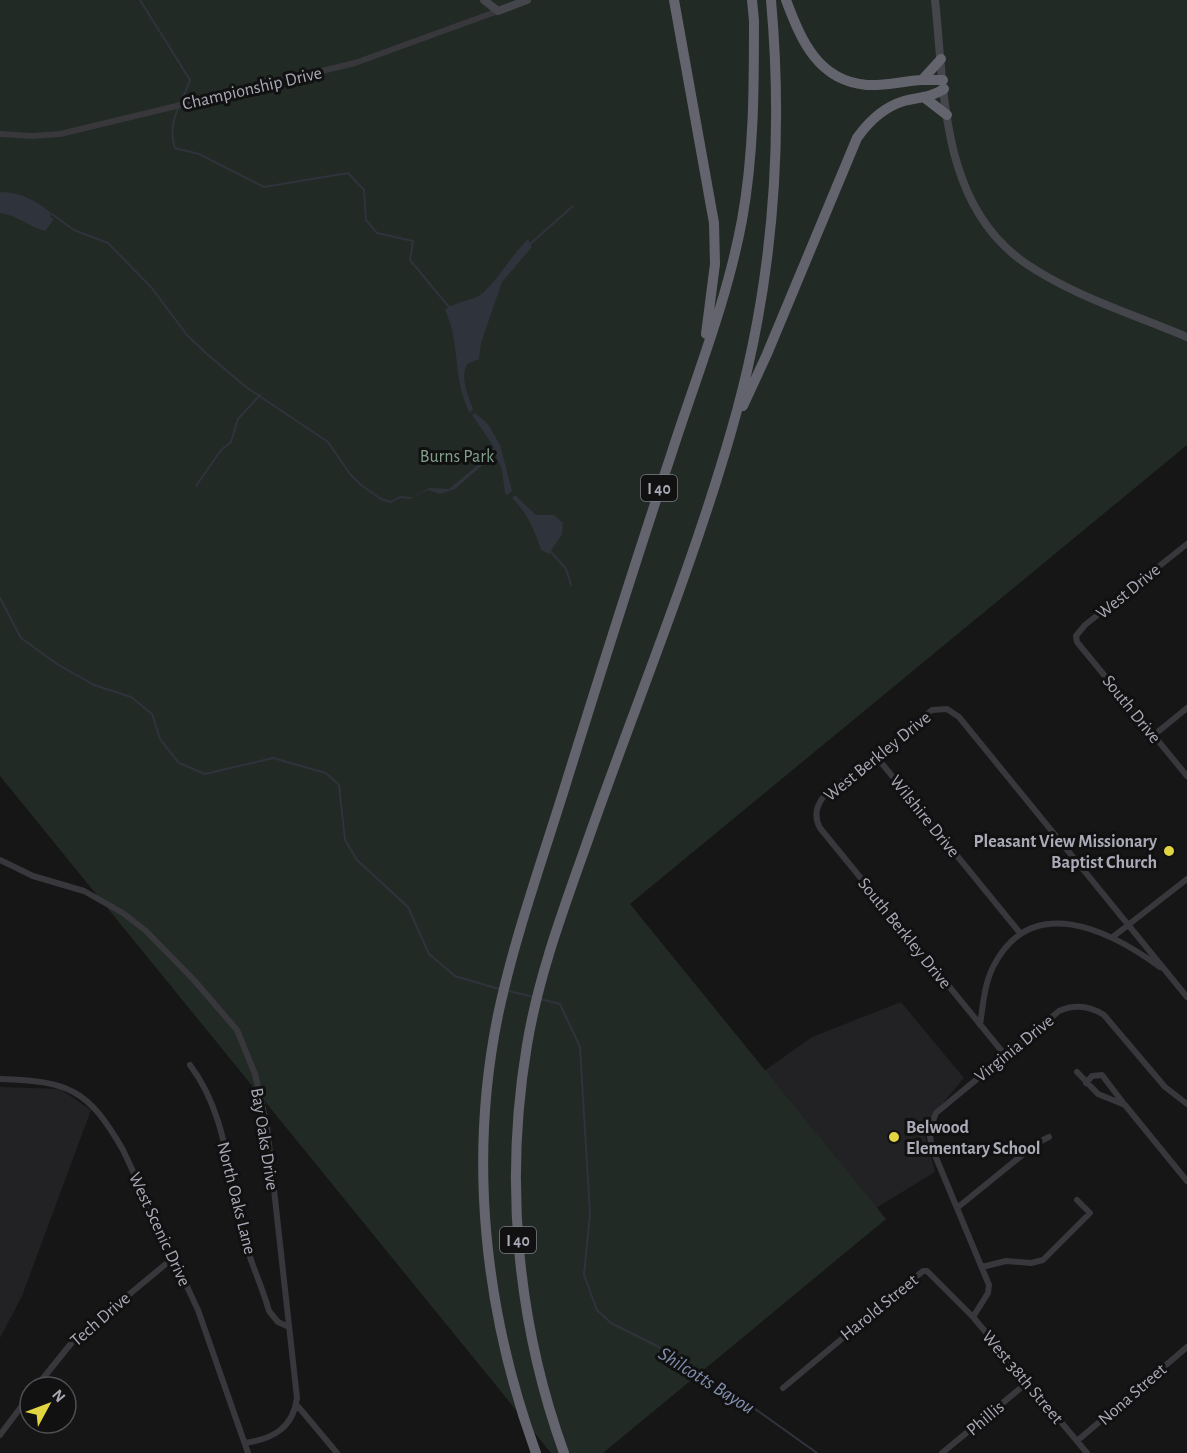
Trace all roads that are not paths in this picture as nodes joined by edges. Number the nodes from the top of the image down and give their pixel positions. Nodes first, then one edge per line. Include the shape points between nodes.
1 (484, 0) edge
2 (526, 0) edge
3 (674, 0) edge
4 (752, 0) edge
5 (771, 0) edge
6 (786, 0) edge
7 (934, 0) edge
8 (498, 10) junction
9 (940, 59) junction
10 (922, 80) junction
11 (943, 85) junction
12 (925, 98) junction
13 (947, 116) junction
14 (0, 134) edge
15 (1187, 337) edge
16 (704, 354) junction
17 (733, 428) junction
18 (1187, 544) edge
19 (1077, 642) joint
20 (1187, 708) edge
21 (1154, 735) junction
22 (875, 755) junction
23 (1187, 776) edge
24 (818, 806) joint
25 (0, 860) edge
26 (1187, 879) edge
27 (1129, 926) junction
28 (1020, 933) junction
29 (1114, 936) junction
30 (1166, 972) junction
31 (1187, 997) edge
32 (980, 1025) junction
33 (1005, 1055) junction
34 (190, 1065) dead end
35 (1077, 1072) dead end
36 (0, 1079) edge
37 (1086, 1083) junction
38 (1187, 1104) edge
39 (1125, 1105) junction
40 (1049, 1137) dead end
41 (939, 1165) joint
42 (1187, 1181) edge
43 (1077, 1200) dead end
44 (957, 1209) junction
45 (173, 1258) junction
46 (982, 1267) junction
47 (973, 1317) junction
48 (289, 1327) junction
49 (1187, 1347) edge
50 (46, 1375) edge
51 (1028, 1382) junction
52 (783, 1388) dead end
53 (296, 1404) junction
54 (18, 1411) edge
55 (0, 1435) edge
56 (1077, 1441) junction
57 (246, 1443) junction
58 (248, 1453) edge
59 (337, 1453) edge
60 (536, 1453) edge
61 (564, 1453) edge
62 (942, 1453) edge
63 (1087, 1453) edge

1 - 8 street
2 - 8 street
3 - 16 highway via 714,222 715,264
4 - 16 highway, I 40 via 753,149 729,281
5 - 17 highway, I 40 via 776,97 773,209 758,313
6 - 10 highway via 806,47 821,66 838,77 867,85
7 - 9 street
8 - 14 street, Championship Drive via 356,63 49,136
9 - 10 highway
9 - 11 street
10 - 11 highway
11 - 12 highway
11 - 13 street
12 - 13 highway
12 - 17 highway via 903,101 883,111 857,138
13 - 15 street via 962,181 977,213 1000,242 1058,282
16 - 60 highway, I 40 via 644,533 510,967 489,1069 483,1133 485,1232 506,1361
17 - 61 highway, I 40 via 564,909 531,1023 518,1135 519,1249 533,1345
18 - 19 street, West Drive via 1079,631
19 - 21 street, South Drive
20 - 21 street
21 - 23 street, South Drive
22 - 24 street, West Berkley Drive via 824,796
22 - 27 street, West Berkley Drive via 927,712 947,709 959,717
22 - 28 street, Wilshire Drive
24 - 32 street, South Berkley Drive via 816,818 820,828
25 - 48 street, Bay Oaks Drive via 33,876 84,891 123,913 193,979 237,1030 255,1074 267,1126
26 - 27 street
27 - 29 street
27 - 30 street
28 - 29 street via 1041,924 1063,922
28 - 32 street via 992,967
29 - 30 street
30 - 31 street
32 - 33 street, South Berkley Drive
33 - 38 street, Virginia Drive via 1059,1011 1075,1006 1092,1008 1109,1019 1164,1087
33 - 41 street, Virginia Drive via 932,1118 929,1138
34 - 48 street, North Oaks Lane via 212,1105 229,1161 243,1234 270,1311 278,1322
35 - 37 street
36 - 45 street, West Scenic Drive via 61,1085 91,1105 123,1150
37 - 39 street via 1106,1098
37 - 39 street via 1092,1076 1102,1075
39 - 42 street
40 - 44 street
41 - 44 street, West 38th Street
43 - 46 street via 1090,1213 1047,1258 1034,1263 1006,1261
44 - 46 street, West 38th Street
45 - 50 street, Tech Drive via 73,1341
45 - 57 street, West Scenic Drive via 211,1343
46 - 47 street, West 38th Street via 989,1287
47 - 51 street, West 38th Street
47 - 52 street, Harold Street via 929,1272 923,1271
48 - 53 street, Bay Oaks Drive
49 - 56 street, Nona Street
51 - 56 street, West 38th Street
51 - 62 street, Phillis
53 - 57 street via 289,1422 279,1432 265,1440
53 - 59 street
54 - 55 street
56 - 63 street, West 38th Street
57 - 58 street, West Scenic Drive

